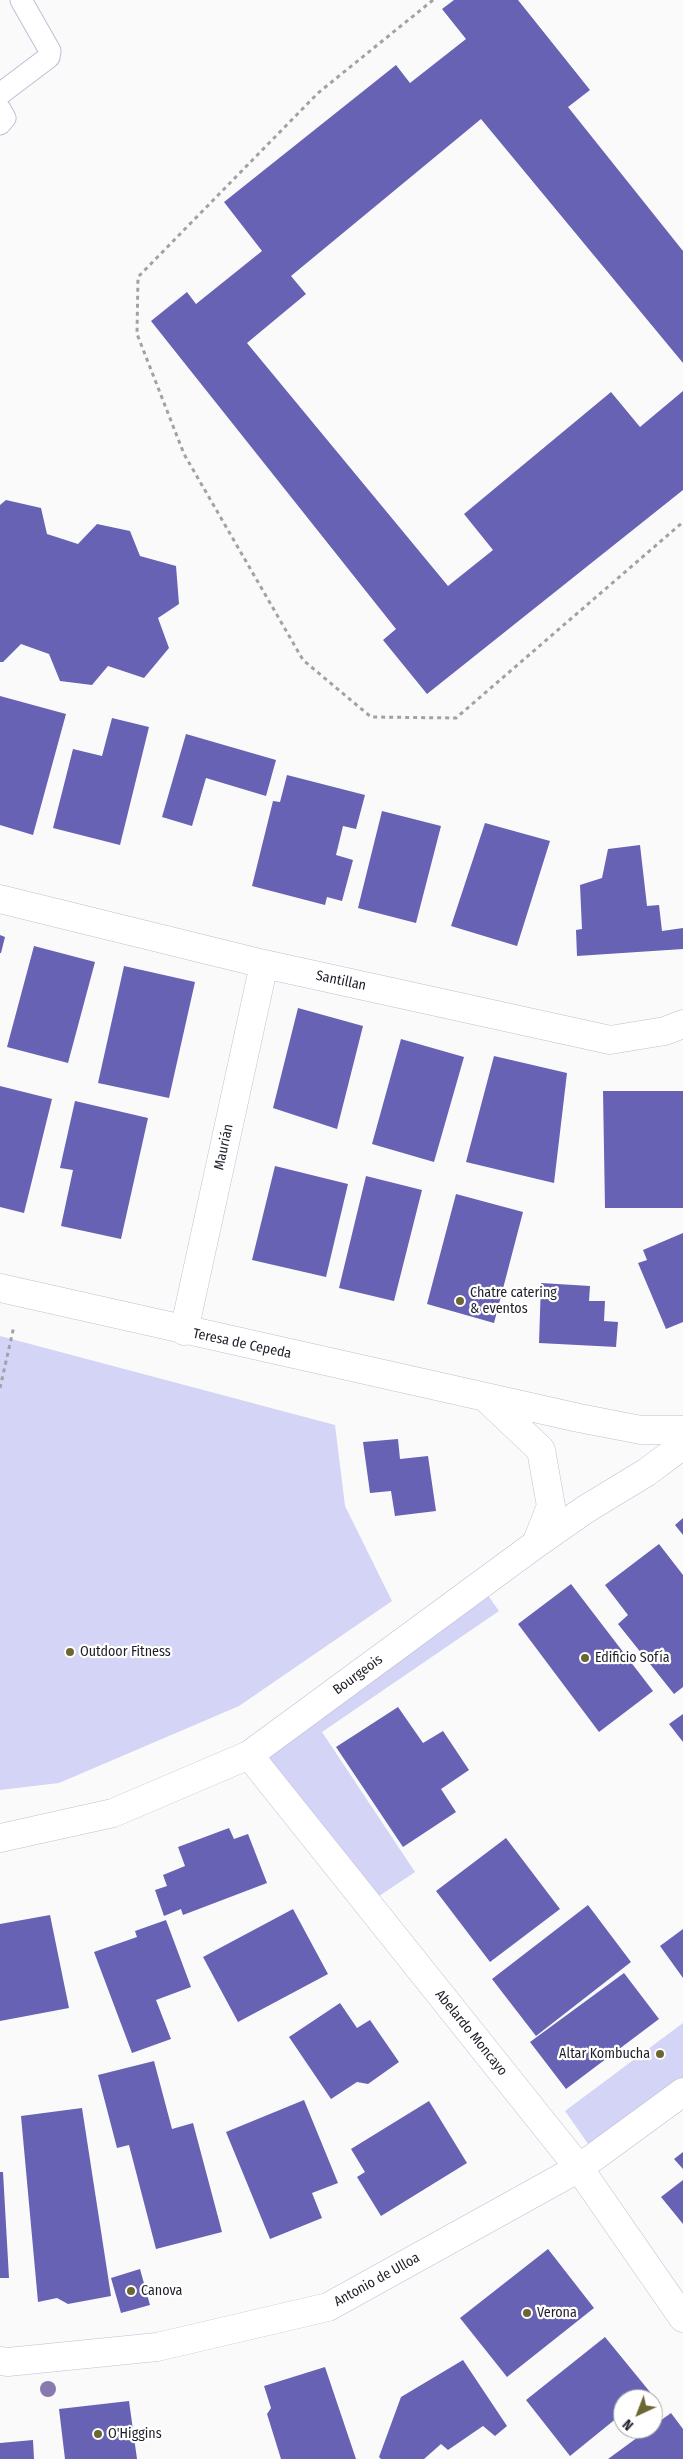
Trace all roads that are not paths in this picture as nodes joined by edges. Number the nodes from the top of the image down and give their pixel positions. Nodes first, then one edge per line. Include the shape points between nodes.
1 (21, 0) edge
2 (0, 94) edge
3 (0, 109) edge
4 (0, 124) edge
5 (0, 899) edge
6 (264, 964) junction
7 (683, 1024) edge
8 (11, 1291) edge
9 (184, 1331) junction
10 (485, 1397) junction
11 (683, 1430) edge
12 (683, 1445) edge
13 (536, 1544) junction
14 (249, 1755) junction
15 (0, 1838) edge
16 (683, 2092) edge
17 (579, 2168) junction
18 (683, 2318) edge
19 (0, 2361) edge

1 - 2 lane via 50,52 49,57
3 - 4 lane via 5,118
5 - 6 street, Santillan
6 - 7 street, Santillan via 610,1040 666,1031
6 - 9 street, Maurián
8 - 9 street, Teresa de Cepeda
9 - 10 street, Teresa de Cepeda
10 - 11 street, Teresa de Cepeda via 642,1430
10 - 13 street via 541,1450 550,1506
12 - 13 street, Bourgeois
13 - 14 street, Bourgeois
14 - 15 street, Bourgeois via 113,1813
14 - 17 street, Abelardo Moncayo
16 - 17 street, Antonio de Ulloa
17 - 18 street, Abelardo Moncayo
17 - 19 street, Antonio de Ulloa via 328,2307 157,2347

